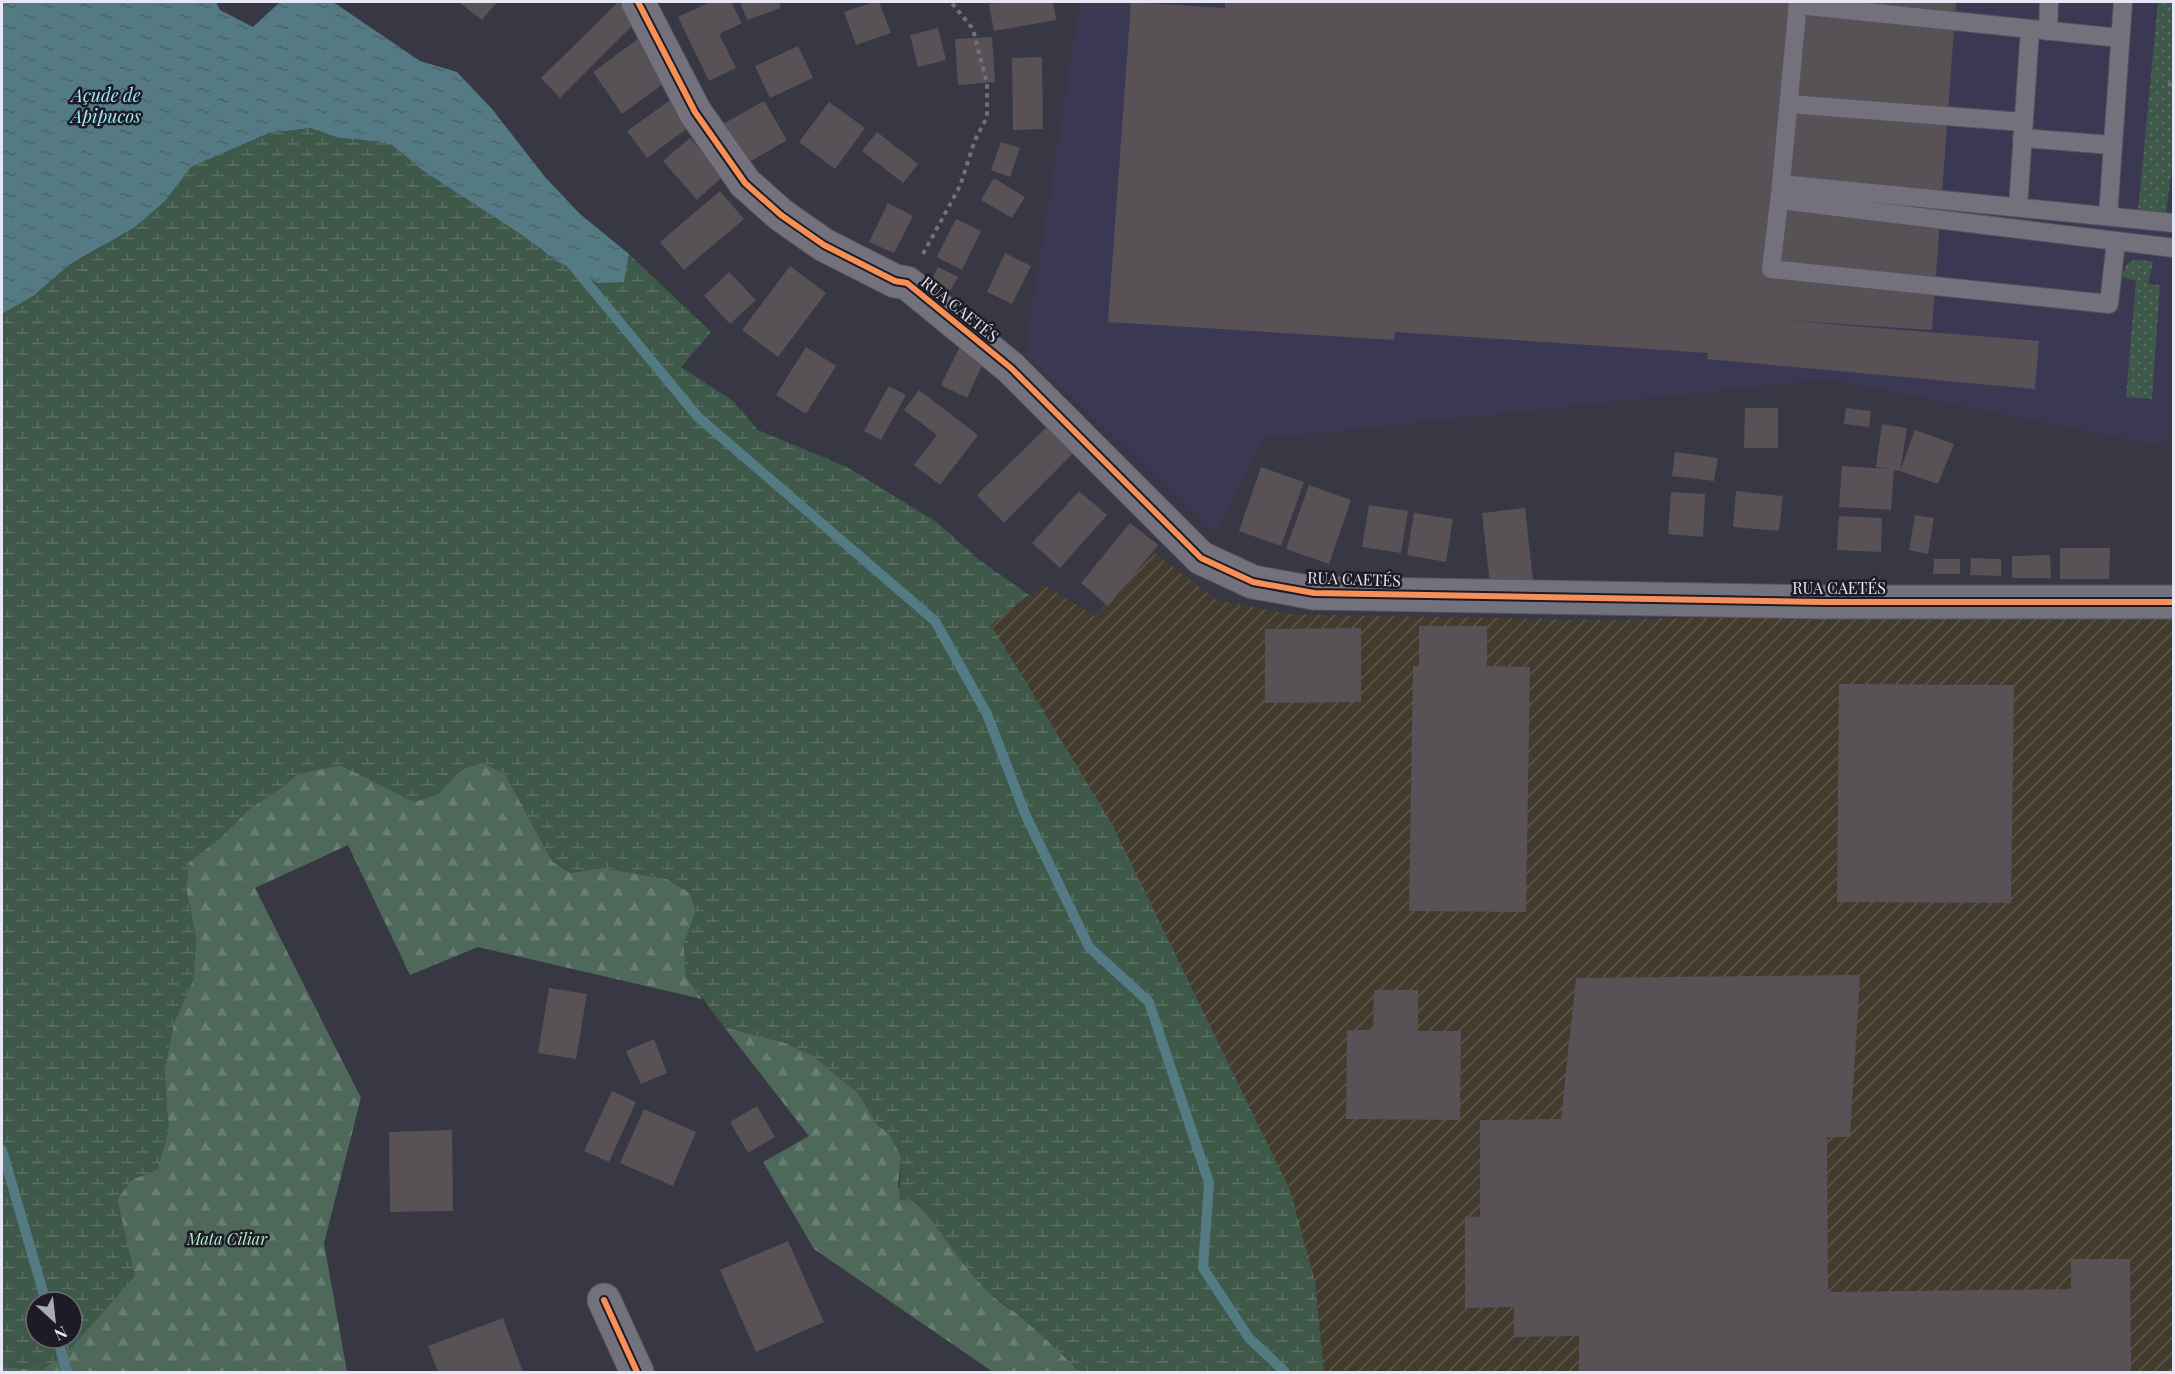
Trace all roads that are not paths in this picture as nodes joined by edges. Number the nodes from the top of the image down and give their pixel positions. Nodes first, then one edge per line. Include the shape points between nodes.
1 (638, 2) edge
2 (2049, 2) edge
3 (2123, 2) edge
4 (1798, 3) edge
5 (2039, 30) junction
6 (2120, 38) junction
7 (1789, 104) junction
8 (2023, 130) junction
9 (2112, 145) junction
10 (1780, 192) junction
11 (2018, 207) junction
12 (2108, 216) junction
13 (2174, 223) edge
14 (2116, 241) junction
15 (2174, 248) edge
16 (2174, 603) edge
17 (604, 1300) dead end
18 (637, 1372) edge

1 - 16 street, RUA CAETÉS via 695,112 745,183 824,245 895,281 907,283 1011,368 1201,558 1253,582 1314,593
2 - 5 lane
3 - 6 lane
4 - 5 lane
4 - 7 lane
5 - 6 lane
5 - 8 lane
6 - 9 lane
7 - 8 lane
7 - 10 lane
8 - 9 lane
8 - 11 lane
9 - 12 lane
10 - 11 lane
10 - 14 lane
10 - 14 lane via 1771,268 2109,304
11 - 12 lane
12 - 13 lane
14 - 15 lane
17 - 18 street

